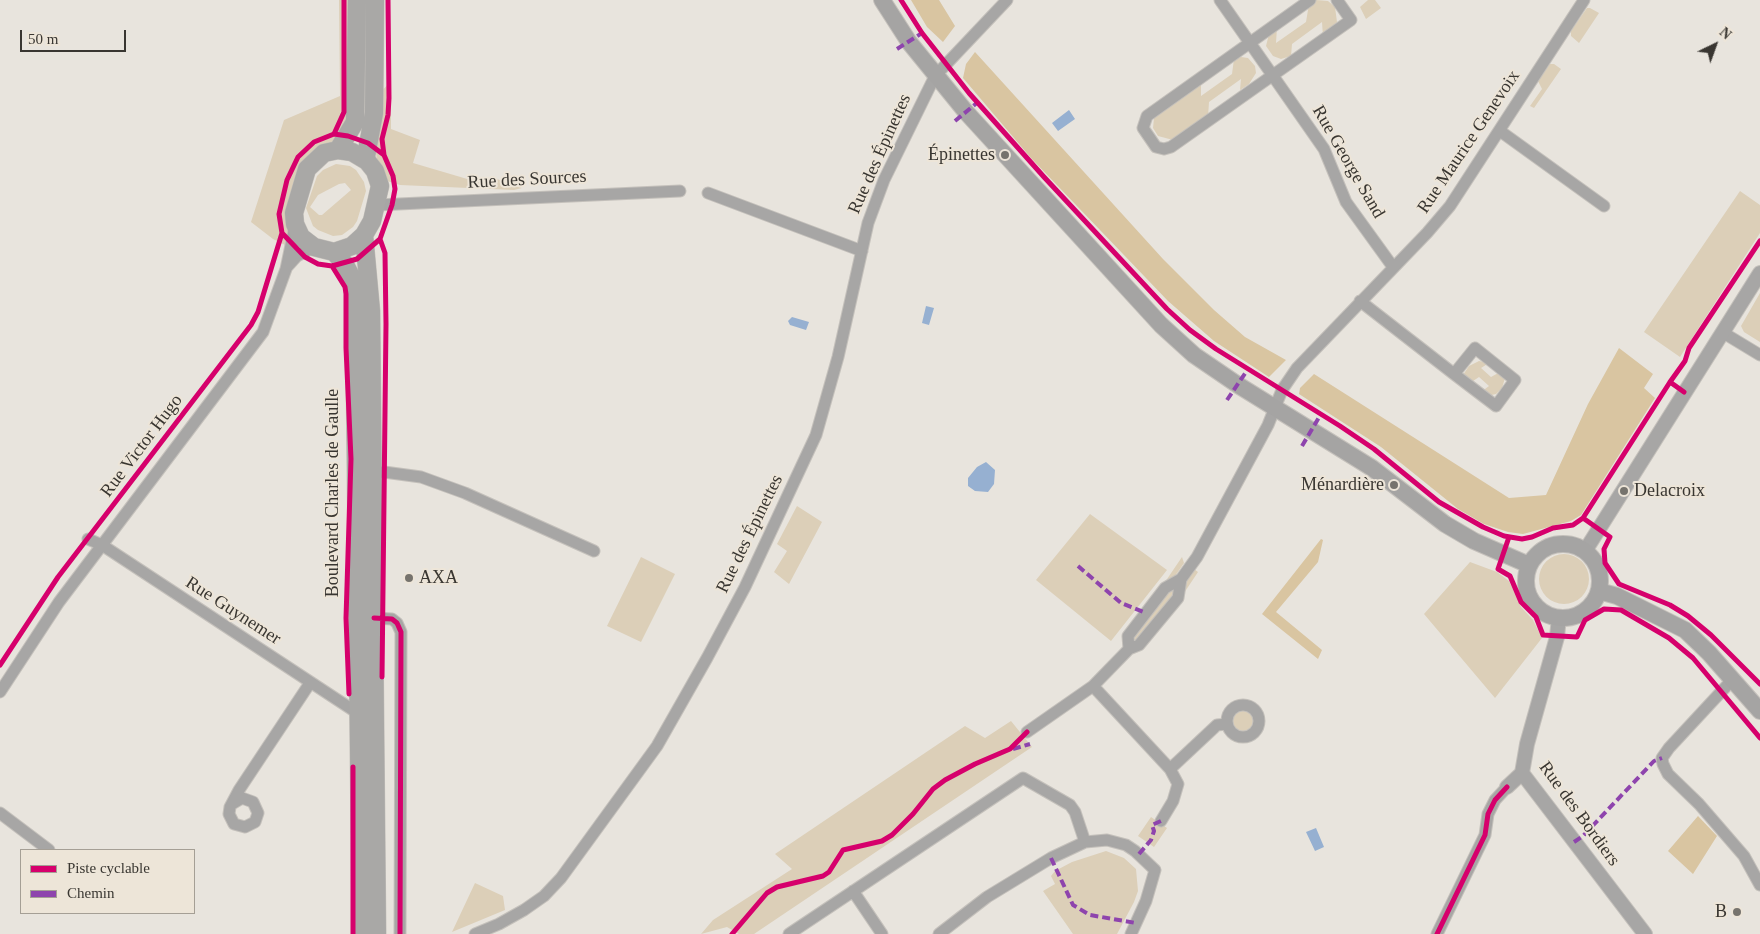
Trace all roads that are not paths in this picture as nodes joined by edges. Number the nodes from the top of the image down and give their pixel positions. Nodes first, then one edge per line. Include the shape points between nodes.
1 (357, 0) edge
2 (375, 0) edge
3 (882, 0) edge
4 (1007, 0) edge
5 (1220, 0) edge
6 (1310, 0) edge
7 (1337, 0) edge
8 (1584, 0) edge
9 (1250, 43) junction
10 (1273, 75) junction
11 (935, 76) junction
12 (1500, 131) junction
13 (338, 150) junction
14 (367, 161) junction
15 (680, 191) dead end
16 (708, 193) dead end
17 (377, 205) junction
18 (1604, 206) dead end
19 (295, 224) junction
20 (364, 235) junction
21 (314, 247) junction
22 (862, 251) junction
23 (334, 252) junction
24 (1393, 267) junction
25 (286, 269) junction
26 (1760, 273) edge
27 (1360, 301) junction
28 (1722, 332) junction
29 (1760, 355) edge
30 (1454, 374) junction
31 (1275, 408) junction
32 (373, 473) junction
33 (88, 540) dead end
34 (102, 545) junction
35 (594, 551) dead end
36 (1585, 551) junction
37 (1529, 566) junction
38 (1599, 591) junction
39 (374, 618) junction
40 (1559, 618) junction
41 (1733, 679) junction
42 (310, 682) junction
43 (1093, 686) junction
44 (0, 692) edge
45 (1760, 711) edge
46 (359, 714) junction
47 (1227, 724) dead end
48 (1027, 732) dead end
49 (1170, 769) junction
50 (1522, 773) junction
51 (1507, 787) joint
52 (232, 804) dead end
53 (0, 813) edge
54 (1161, 821) dead end
55 (1085, 842) junction
56 (48, 849) edge
57 (1760, 885) edge
58 (853, 891) junction
59 (361, 934) edge
60 (377, 934) edge
61 (400, 934) edge
62 (475, 934) edge
63 (789, 934) edge
64 (882, 934) edge
65 (939, 934) edge
66 (1131, 934) edge
67 (1437, 934) edge
68 (1645, 934) edge

1 - 13 main road via 355,122
2 - 14 main road via 374,113
3 - 11 main road
4 - 11 street, Rue des Épinettes
5 - 9 street, Rue George Sand
6 - 9 street
7 - 10 street via 1351,20
8 - 12 street, Rue Maurice Genevoix
9 - 10 street, Rue George Sand
9 - 10 street via 1147,116 1143,128 1156,147 1171,147
10 - 24 street, Rue George Sand via 1324,148 1346,202
11 - 22 street, Rue des Épinettes via 884,180 868,223
11 - 31 main road via 1161,325 1194,355
12 - 18 street
12 - 24 street, Rue Maurice Genevoix via 1450,206
13 - 14 main road via 352,152
13 - 19 main road via 324,153 307,170 294,206
14 - 17 main road via 379,179
15 - 17 street, Rue des Sources
16 - 22 street
17 - 20 main road
19 - 21 main road via 301,238
19 - 25 street, Rue Victor Hugo
20 - 23 main road via 352,246
20 - 32 main road via 371,311
21 - 23 main road
21 - 25 street, Rue Victor Hugo via 297,256
22 - 62 street, Rue des Épinettes via 816,435 708,658 657,746 561,878 524,910
23 - 46 main road, Boulevard Charles de Gaulle via 354,282
24 - 27 street, Rue Maurice Genevoix
25 - 34 street, Rue Victor Hugo via 263,332
26 - 28 street
27 - 30 street
27 - 31 street, Rue Maurice Genevoix via 1297,368 1282,390
28 - 29 street
28 - 36 street
30 - 30 street via 1475,348 1515,380 1496,406
31 - 37 main road via 1372,468 1445,524
31 - 43 street, Rue Maurice Genevoix via 1197,557 1181,580 1165,588 1128,636 1129,648
32 - 35 street via 421,477 465,493
32 - 39 main road
33 - 34 street, Rue Guynemer
34 - 42 street, Rue Guynemer
34 - 44 street, Rue Victor Hugo via 59,602
36 - 37 main road via 1570,545 1554,545 1535,556
36 - 38 main road via 1598,569
37 - 40 main road via 1526,577 1531,599 1548,614
38 - 40 main road via 1584,612
38 - 41 main road via 1617,596 1684,630
39 - 60 main road
39 - 61 street via 392,619 401,632
40 - 50 street, Rue des Bordiers
41 - 45 main road
41 - 57 street via 1662,758 1668,774 1744,856
42 - 46 street, Rue Guynemer
42 - 52 street
43 - 48 street
43 - 49 street
46 - 59 main road, Boulevard Charles de Gaulle
47 - 49 street via 1217,726
49 - 54 street via 1178,784 1173,801
50 - 51 street
50 - 68 street, Rue des Bordiers
51 - 67 street via 1488,814 1485,835
53 - 56 street
55 - 58 street via 1070,805 1023,778
55 - 65 street via 1051,858 987,897
55 - 66 street via 1107,840 1126,845 1154,870 1146,901
58 - 63 street
58 - 64 street

